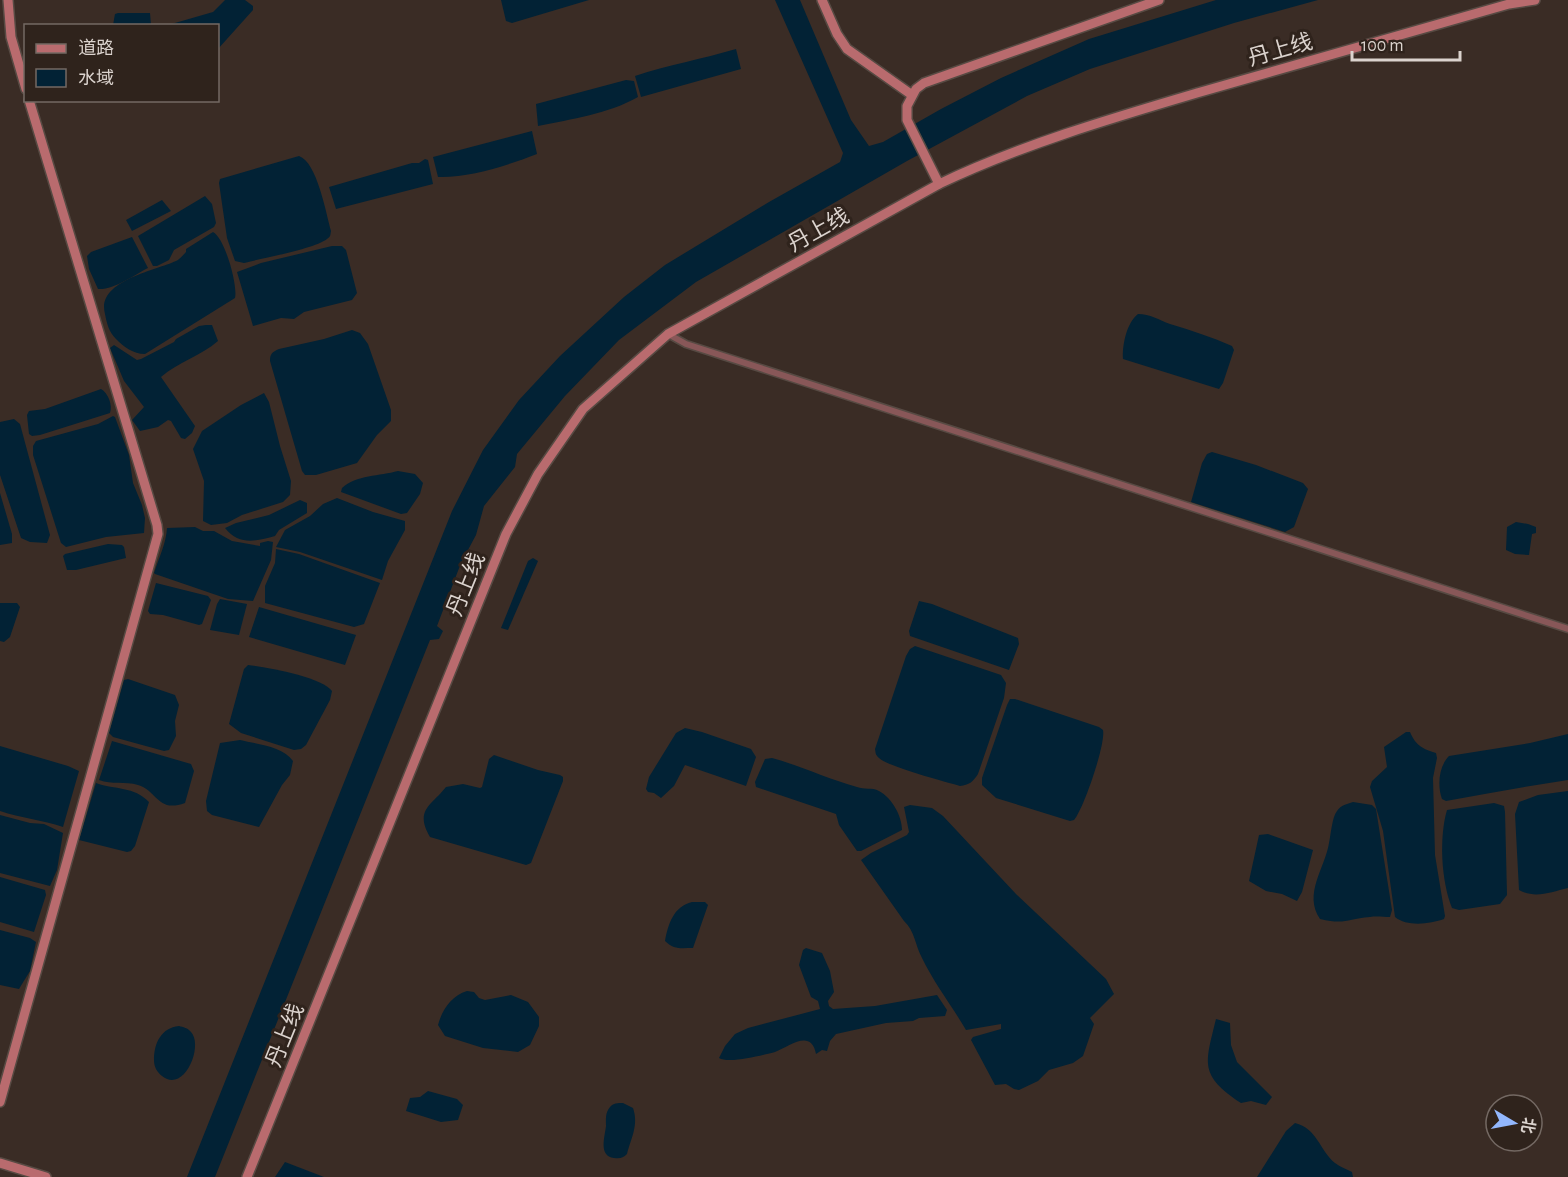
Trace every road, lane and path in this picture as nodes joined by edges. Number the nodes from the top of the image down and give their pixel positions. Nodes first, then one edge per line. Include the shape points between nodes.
1 (8, 0) edge
2 (822, 0) edge
3 (1159, 0) edge
4 (1535, 0) edge
5 (24, 82) edge
6 (912, 95) junction
7 (30, 102) edge
8 (939, 184) junction
9 (668, 334) junction
10 (1568, 629) edge
11 (0, 1102) edge
12 (0, 1163) edge
13 (46, 1177) edge
14 (247, 1177) edge

1 - 5 main road via 11,37
2 - 6 main road via 847,49
3 - 6 main road via 924,83
4 - 8 main road, 丹上线 via 1486,10 1151,107 1016,150
6 - 8 main road via 907,106 909,123
7 - 11 main road via 158,534
8 - 9 main road, 丹上线
9 - 10 street via 686,344
9 - 14 main road, 丹上线 via 583,409 538,474 506,534
12 - 13 main road

